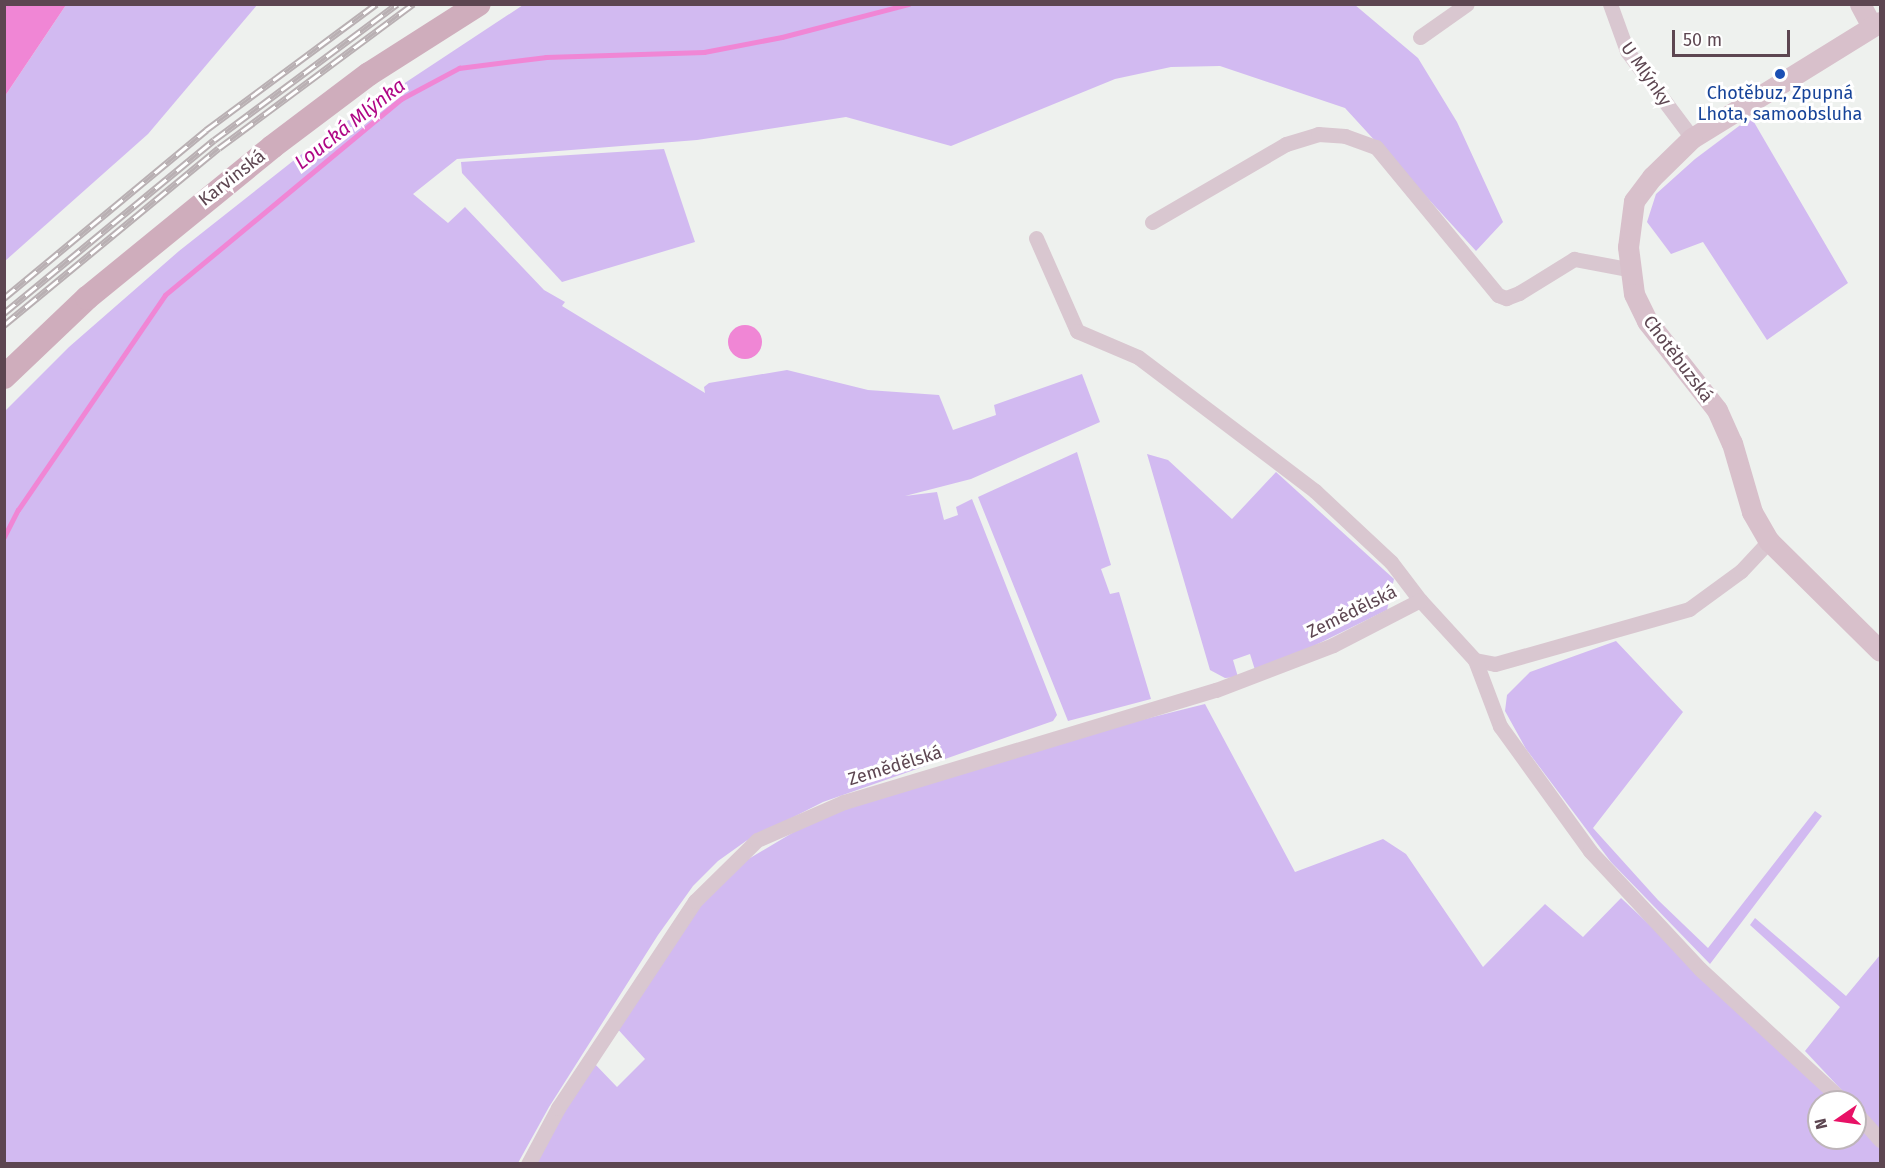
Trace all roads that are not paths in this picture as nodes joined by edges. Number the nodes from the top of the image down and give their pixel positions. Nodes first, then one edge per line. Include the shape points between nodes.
1 (479, 4) edge
2 (1467, 4) edge
3 (1610, 4) edge
4 (1860, 4) edge
5 (1876, 23) edge
6 (1420, 37) dead end
7 (1692, 138) junction
8 (1152, 222) dead end
9 (1036, 238) dead end
10 (1628, 269) junction
11 (4, 377) edge
12 (1769, 541) junction
13 (1420, 600) junction
14 (1881, 651) edge
15 (1475, 660) junction
16 (1831, 1090) edge
17 (1867, 1125) edge
18 (1881, 1140) edge
19 (528, 1164) edge

1 - 11 main road, Karvinská via 378,68 272,147 96,291
2 - 6 street
3 - 7 street, U Mlýnky via 1627,51
4 - 5 street
5 - 7 street, Chotěbuzská
7 - 10 street, Chotěbuzská via 1652,177 1634,201 1628,224
8 - 10 street via 1286,144 1318,134 1345,136 1376,147 1498,295 1506,298 1519,293 1574,259
9 - 13 street, Zemědělská via 1077,331 1138,357 1315,491 1391,562
10 - 12 street, Chotěbuzská via 1647,321 1717,410 1732,443 1752,512
12 - 14 street, Chotěbuzská
12 - 15 street via 1741,571 1689,609 1494,664
13 - 15 street, Zemědělská
13 - 19 street, Zemědělská via 1333,645 1216,690 844,802 757,840 695,902 558,1108
15 - 16 street via 1500,726 1590,851 1700,969
17 - 18 street

